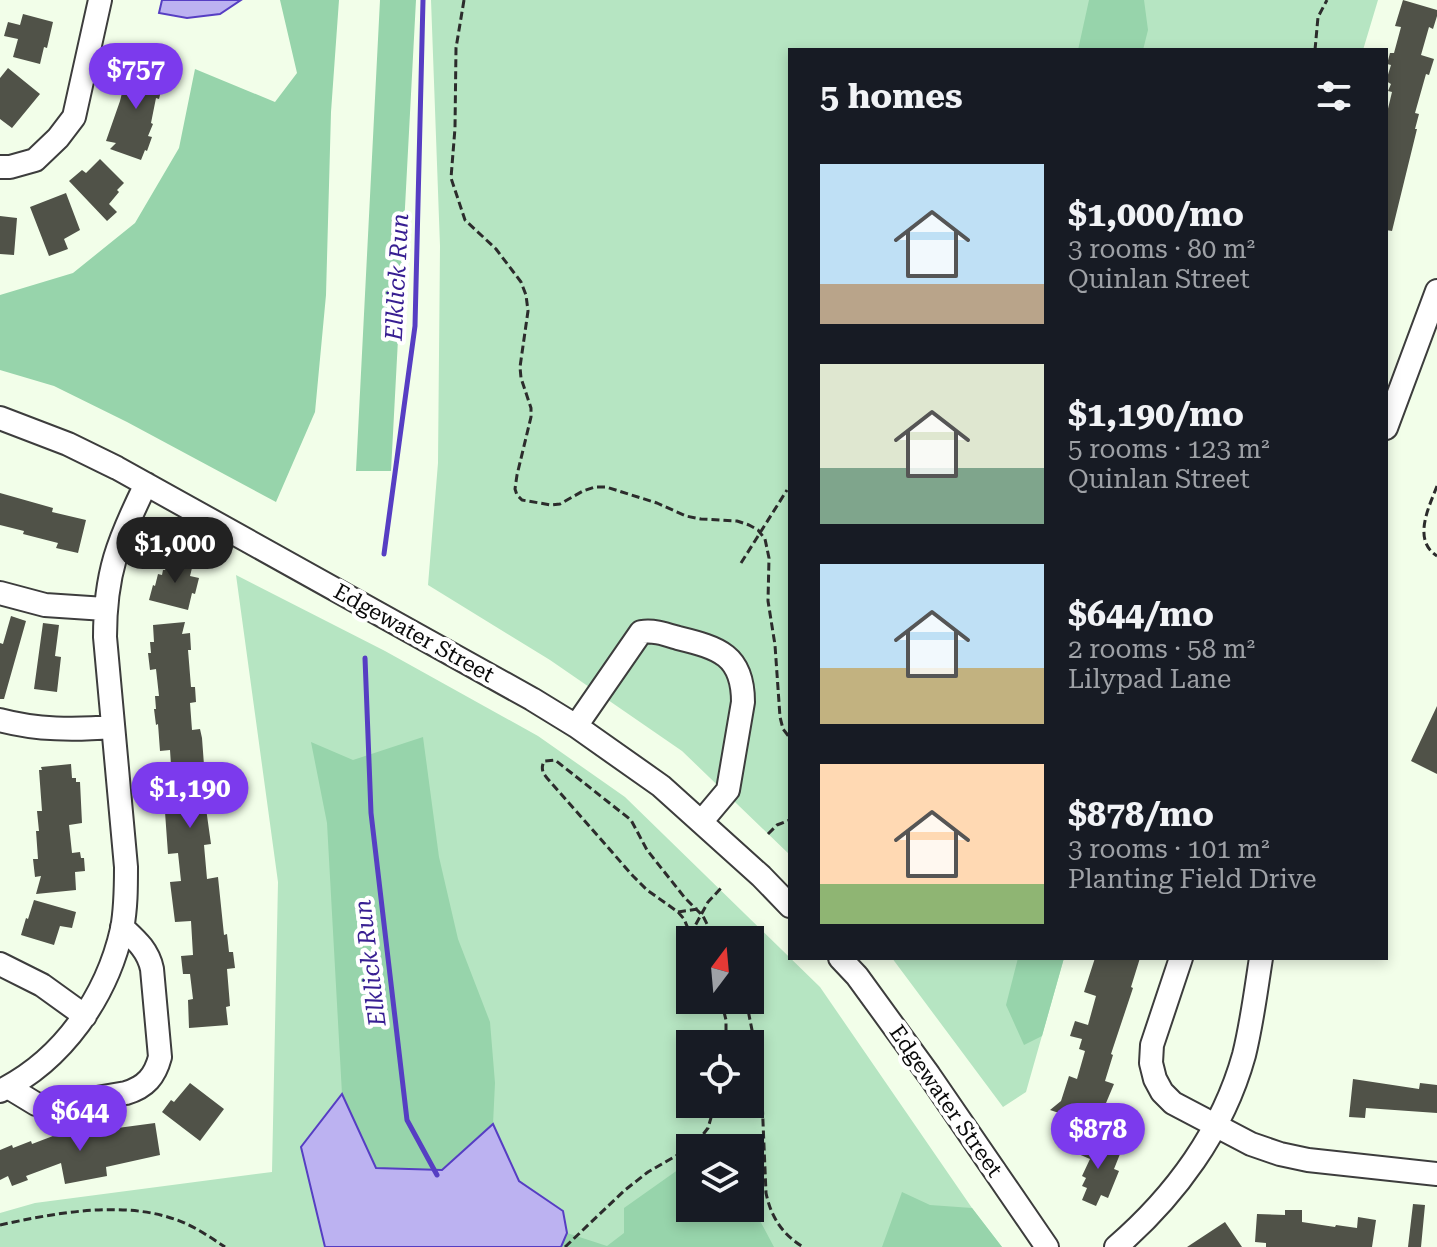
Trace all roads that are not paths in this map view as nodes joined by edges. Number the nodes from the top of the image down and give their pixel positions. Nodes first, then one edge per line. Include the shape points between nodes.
1 (100, 0) edge
2 (0, 167) edge
3 (1437, 291) edge
4 (0, 418) edge
5 (1388, 423) edge
6 (146, 484) junction
7 (0, 593) edge
8 (105, 609) junction
9 (0, 720) edge
10 (576, 726) junction
11 (113, 727) junction
12 (702, 821) junction
13 (788, 904) edge
14 (122, 927) junction
15 (842, 960) edge
16 (1180, 960) edge
17 (1261, 960) edge
18 (0, 964) edge
19 (85, 1016) junction
20 (4, 1089) edge
21 (1215, 1126) junction
22 (1437, 1174) edge
23 (1047, 1247) edge
24 (1116, 1247) edge

1 - 2 street via 74,117 35,160
3 - 5 street
4 - 6 street, Edgewater Street via 68,444
6 - 8 street via 113,559
6 - 10 street, Edgewater Street
7 - 8 street via 45,605
8 - 11 street
9 - 11 street via 45,729
10 - 12 street, Edgewater Street
10 - 12 street via 641,632 711,646 723,654 740,674 743,702 728,790
11 - 14 street via 126,867
12 - 13 street, Edgewater Street
14 - 19 street via 102,987
14 - 20 street via 144,948 152,969 160,1057 149,1082 126,1093 50,1106
15 - 23 street, Edgewater Street via 929,1075
16 - 21 street via 1151,1063 1162,1092 1173,1103
17 - 21 street via 1243,1057
18 - 19 street via 42,985
19 - 20 street via 56,1050
21 - 22 street via 1280,1154
21 - 24 street via 1170,1194

